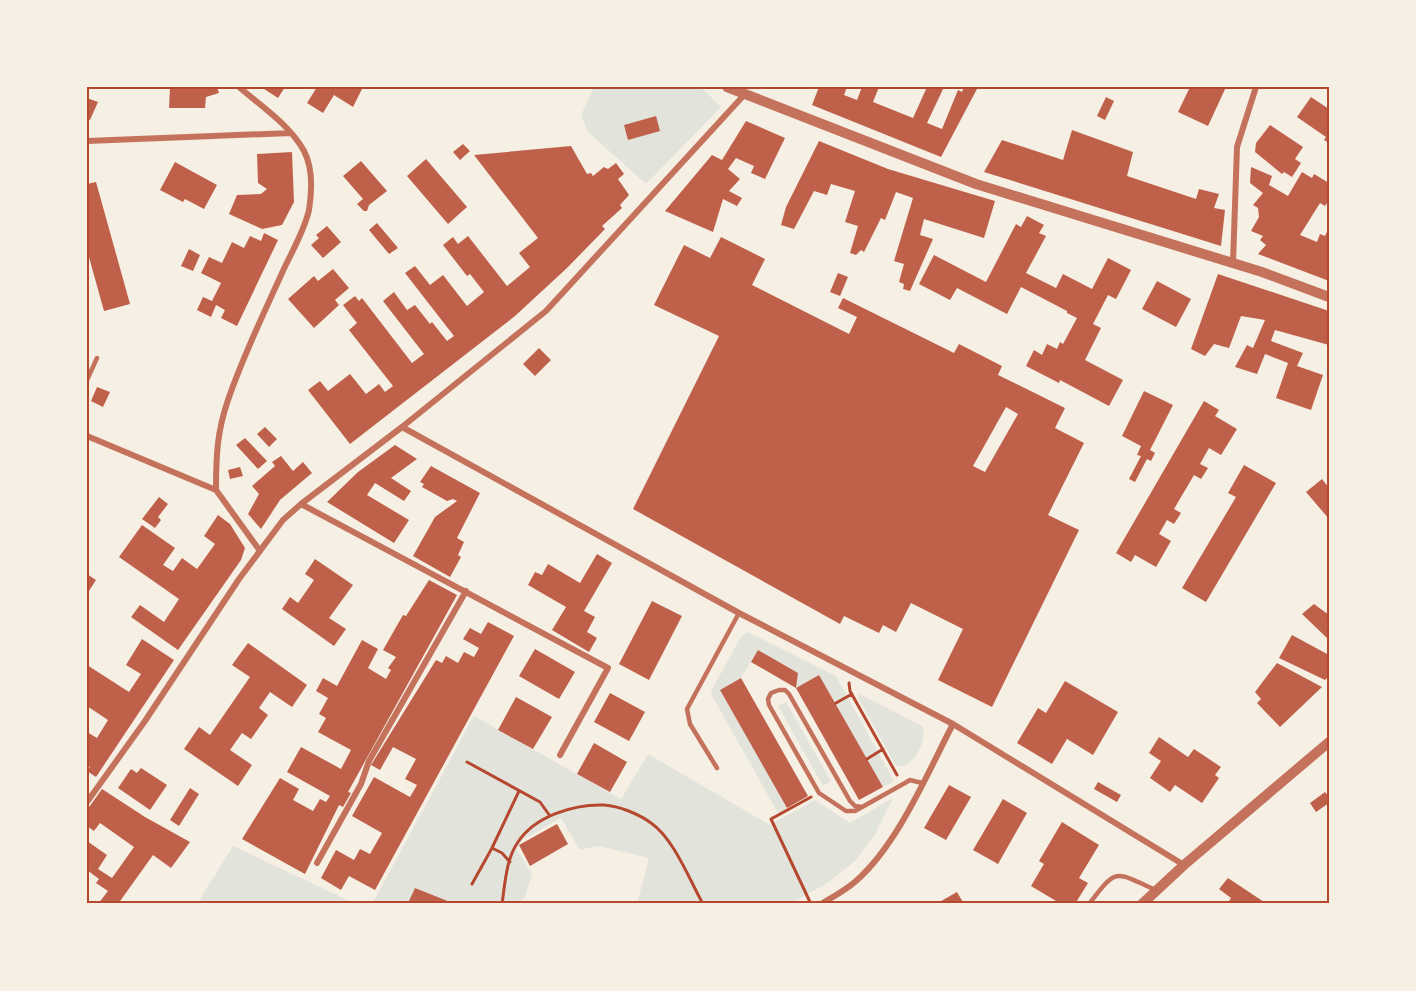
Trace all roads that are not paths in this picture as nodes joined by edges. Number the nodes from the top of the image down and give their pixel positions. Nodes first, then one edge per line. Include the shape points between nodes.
1 (239, 87) edge
2 (727, 87) edge
3 (1256, 87) edge
4 (745, 94) junction
5 (291, 133) junction
6 (87, 141) edge
7 (1233, 264) junction
8 (1329, 297) edge
9 (97, 358) dead end
10 (87, 380) edge
11 (402, 427) junction
12 (87, 436) edge
13 (216, 490) junction
14 (301, 504) junction
15 (260, 551) junction
16 (466, 591) junction
17 (739, 613) junction
18 (952, 724) junction
19 (1329, 742) edge
20 (560, 755) dead end
21 (717, 768) dead end
22 (922, 783) junction
23 (87, 802) edge
24 (862, 807) junction
25 (317, 863) dead end
26 (1184, 865) junction
27 (1156, 890) junction
28 (821, 904) edge
29 (1089, 904) edge
30 (1142, 904) edge

1 - 5 street
2 - 4 street
3 - 7 street via 1237,147
4 - 7 street via 976,184
4 - 11 street via 546,311
5 - 6 street
5 - 13 street via 309,165 309,209 227,401 216,448
7 - 8 street
9 - 10 lane
11 - 14 street
11 - 17 street
12 - 13 street
13 - 15 street
14 - 15 street via 283,520
14 - 16 street
15 - 23 street
16 - 20 street via 608,668
16 - 25 street via 369,761 361,784
17 - 18 street
17 - 21 lane via 687,709 690,724
18 - 22 street
18 - 26 street
19 - 26 street
22 - 24 lane via 910,780
22 - 28 street via 872,864
24 - 24 lane via 850,801 789,694 785,690 771,693 769,705 819,792 848,812
26 - 27 street
27 - 29 lane via 1116,875 1108,879
27 - 30 street

